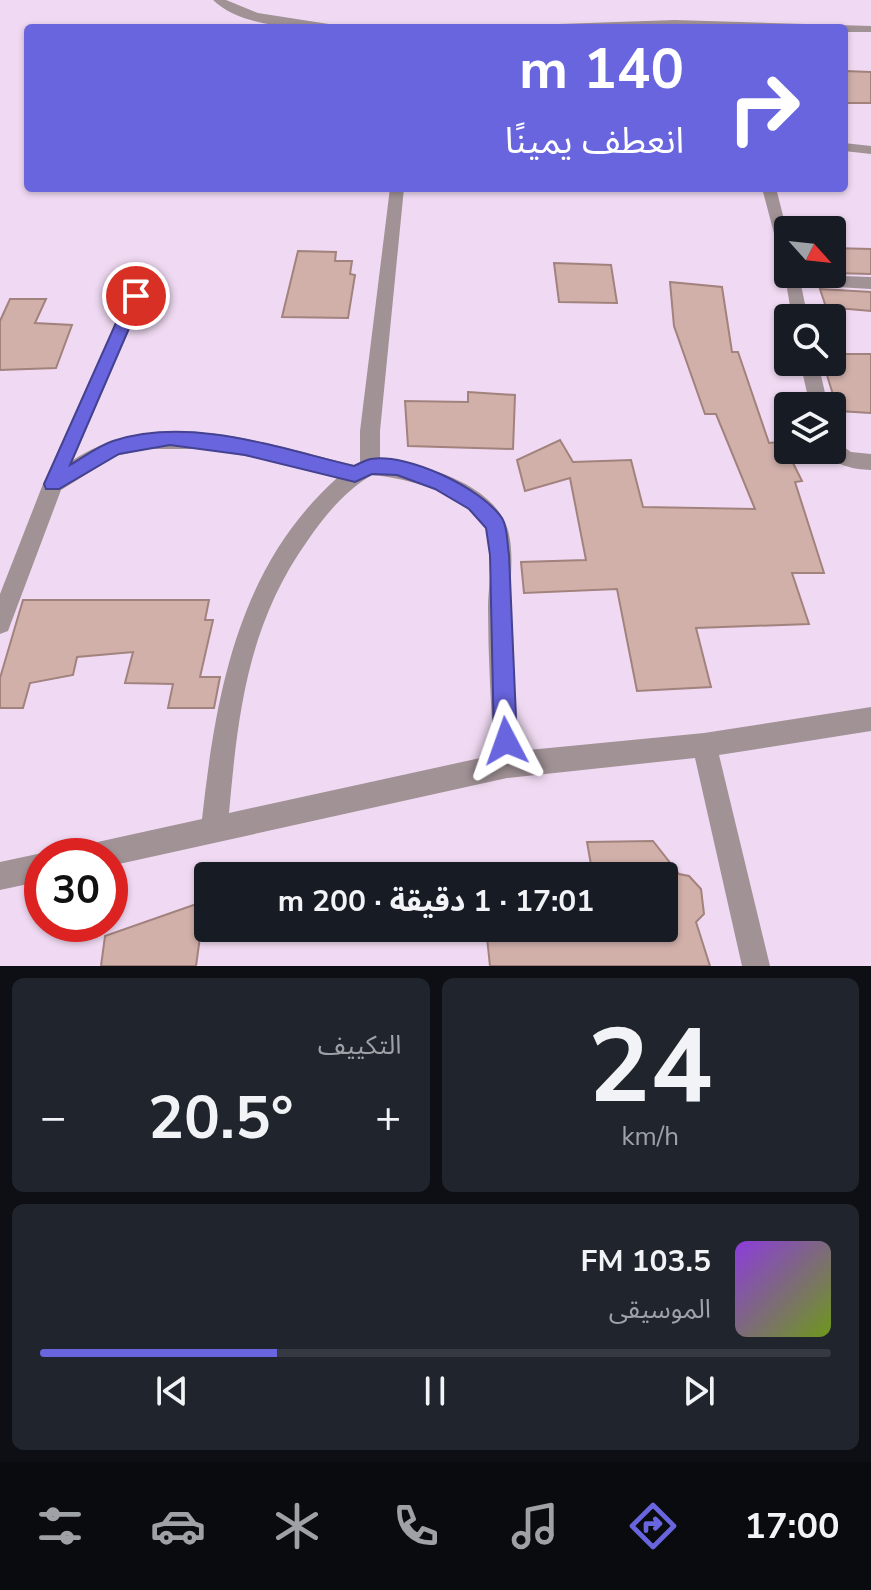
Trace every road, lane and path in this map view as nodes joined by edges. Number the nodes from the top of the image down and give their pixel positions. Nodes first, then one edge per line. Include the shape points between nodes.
1 (219, 0) edge
2 (309, 24) edge
3 (666, 24) edge
4 (718, 24) edge
5 (848, 28) edge
6 (871, 29) edge
7 (848, 147) edge
8 (871, 150) edge
9 (397, 192) edge
10 (770, 192) edge
11 (776, 216) edge
12 (846, 280) edge
13 (871, 283) edge
14 (136, 296) dead end
15 (846, 457) edge
16 (871, 462) edge
17 (363, 470) junction
18 (53, 484) junction
19 (0, 623) edge
20 (871, 719) edge
21 (704, 745) junction
22 (507, 765) junction
23 (214, 830) junction
24 (128, 848) edge
25 (24, 871) edge
26 (0, 876) edge
27 (756, 966) edge

1 - 2 street via 258,16
3 - 4 street
5 - 6 street
7 - 8 street
9 - 17 street
10 - 11 street
12 - 13 street
14 - 18 street
15 - 16 street
17 - 18 street via 170,438 115,448
17 - 22 street via 397,467 442,484 476,503 495,525
17 - 23 street via 320,508 283,554 247,627 225,723
18 - 19 street
20 - 21 street
21 - 22 street
21 - 27 street
22 - 23 street
23 - 24 street
25 - 26 street

